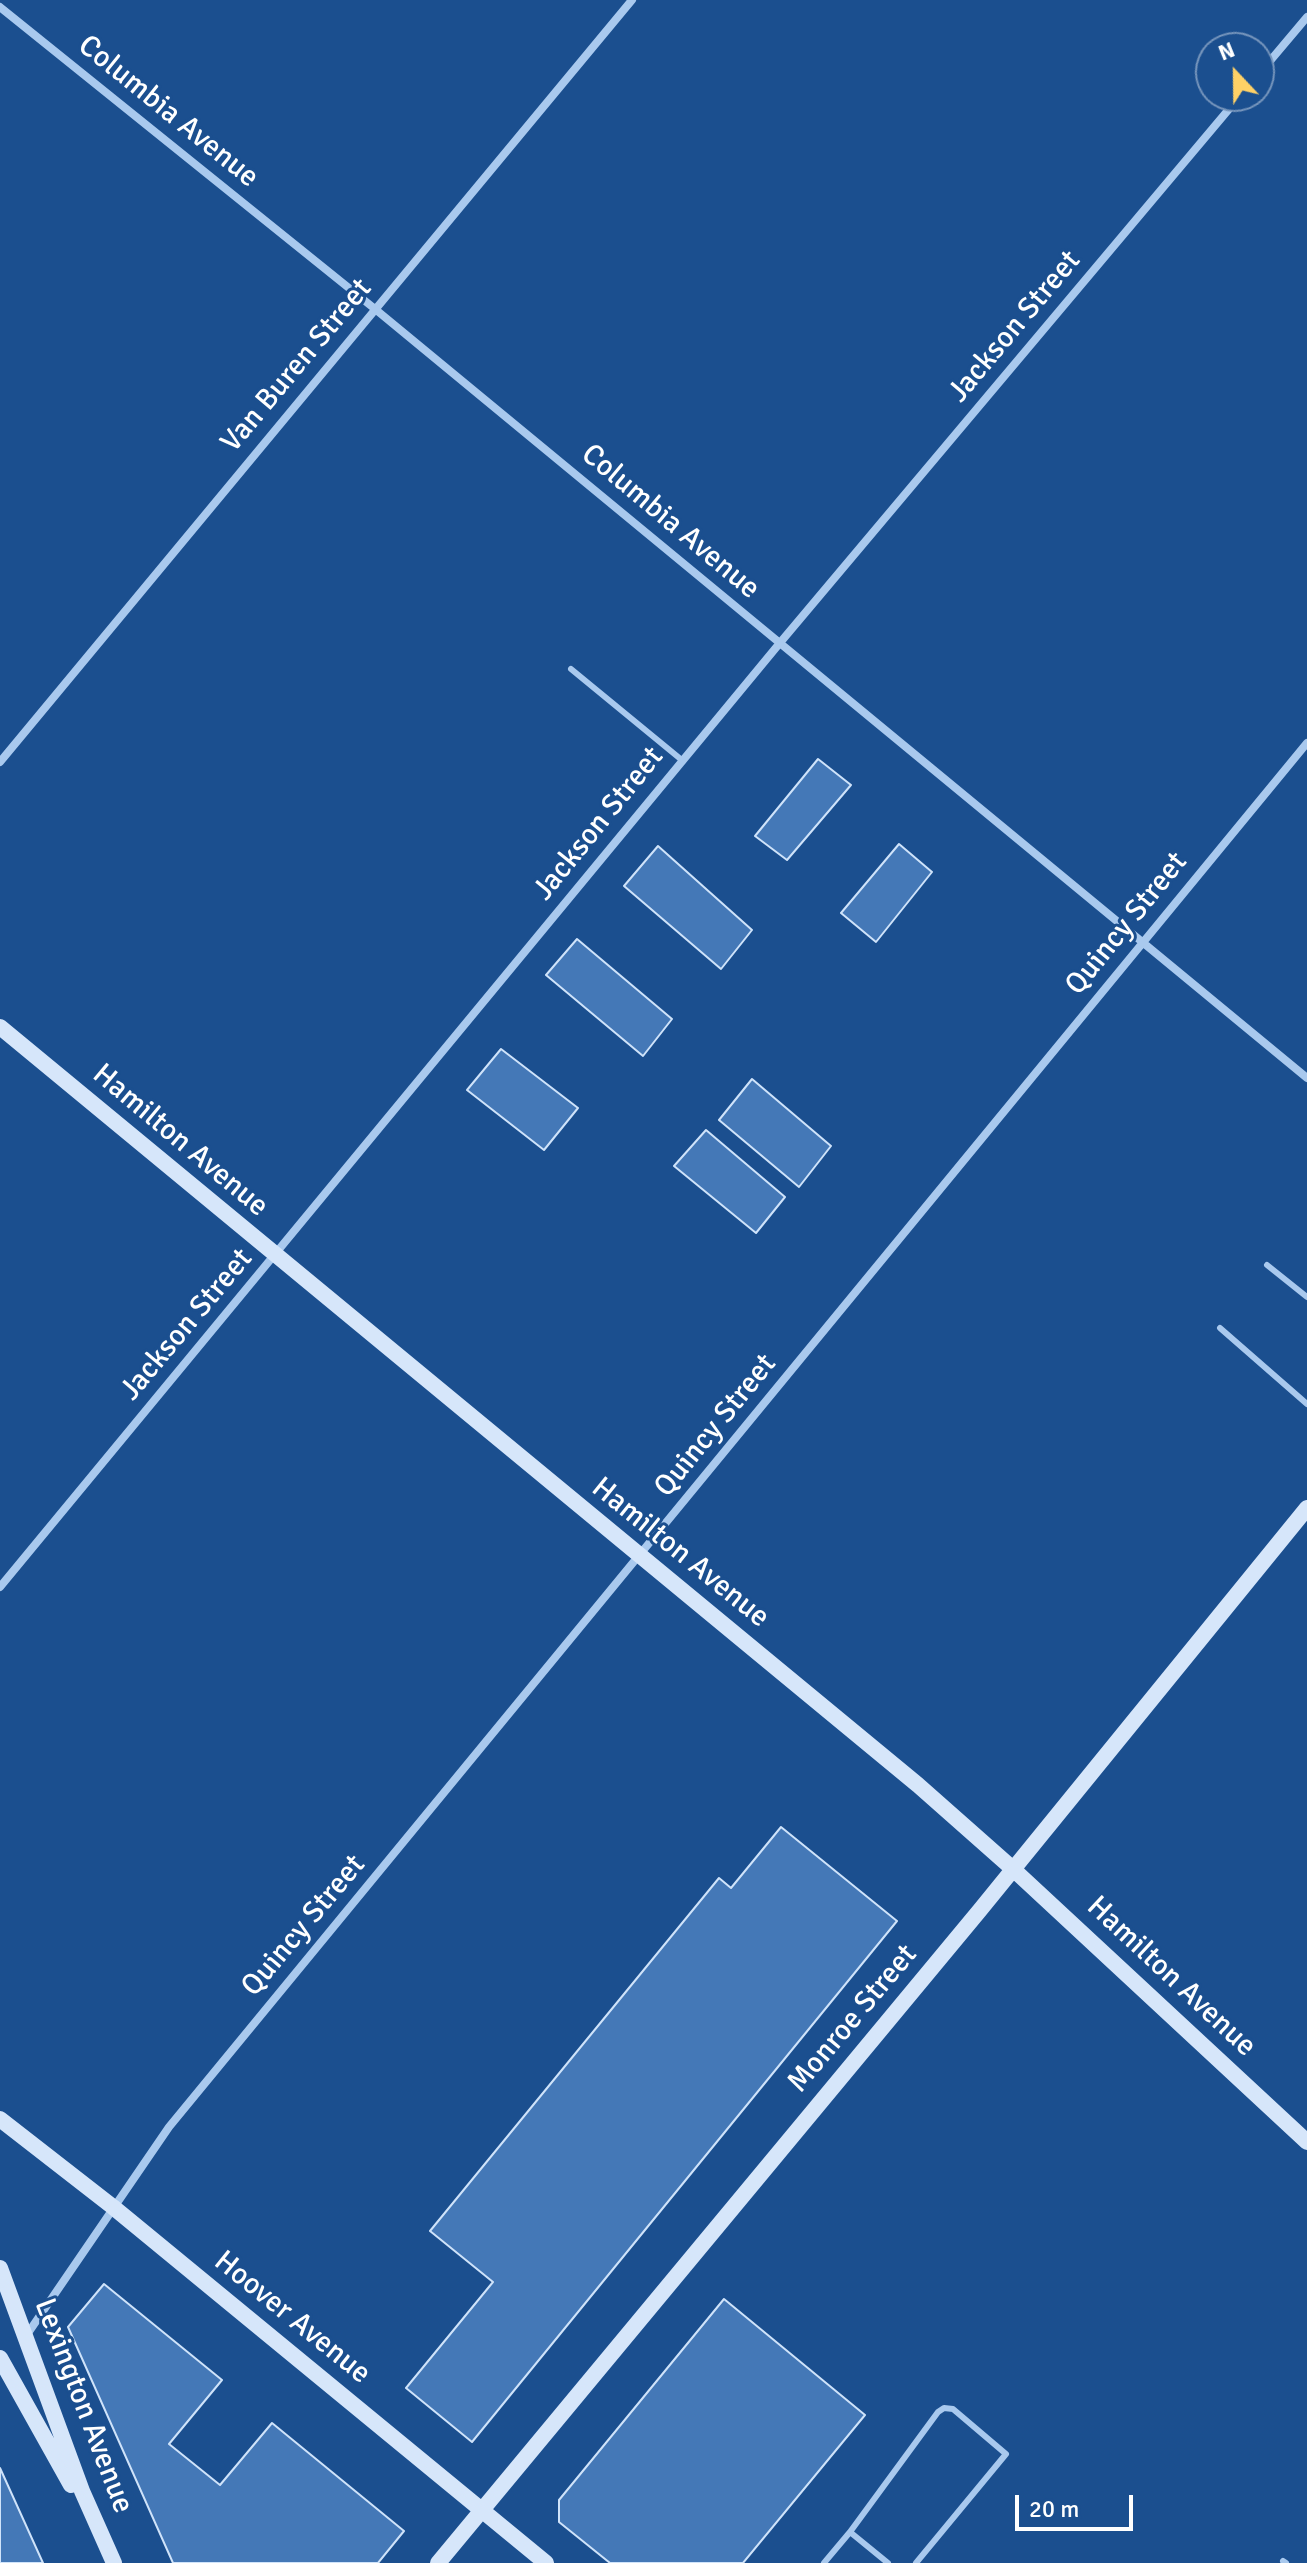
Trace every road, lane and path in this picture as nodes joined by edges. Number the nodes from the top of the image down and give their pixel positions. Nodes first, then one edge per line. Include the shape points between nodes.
1 (632, 0) edge
2 (0, 7) edge
3 (1307, 17) edge
4 (1275, 55) edge
5 (1227, 112) edge
6 (375, 309) junction
7 (779, 644) junction
8 (571, 669) dead end
9 (1307, 743) edge
10 (683, 761) junction
11 (0, 762) edge
12 (1143, 943) junction
13 (0, 1027) edge
14 (1307, 1078) edge
15 (275, 1256) junction
16 (1267, 1265) dead end
17 (1307, 1297) edge
18 (1220, 1328) dead end
19 (1307, 1404) edge
20 (1307, 1508) edge
21 (640, 1557) junction
22 (0, 1587) edge
23 (1013, 1869) junction
24 (0, 2119) edge
25 (1307, 2142) edge
26 (113, 2207) junction
27 (0, 2268) edge
28 (26, 2336) junction
29 (0, 2358) edge
30 (482, 2510) junction
31 (850, 2532) junction
32 (114, 2563) edge
33 (438, 2563) edge
34 (546, 2563) edge
35 (824, 2563) edge
36 (888, 2563) edge
37 (916, 2563) edge

1 - 6 street, Van Buren Street
2 - 6 street, Columbia Avenue
3 - 4 street
5 - 7 street, Jackson Street
6 - 7 street, Columbia Avenue
6 - 11 street, Van Buren Street
7 - 10 street, Jackson Street
7 - 12 street, Columbia Avenue
8 - 10 lane
9 - 12 street, Quincy Street
10 - 15 street, Jackson Street
12 - 14 street, Columbia Avenue
12 - 21 street, Quincy Street
13 - 15 main road, Hamilton Avenue
15 - 21 main road, Hamilton Avenue
15 - 22 street, Jackson Street
16 - 17 lane
18 - 19 lane
20 - 23 main road, Monroe Street
21 - 23 main road, Hamilton Avenue
21 - 26 street, Quincy Street via 169,2127
23 - 25 main road, Hamilton Avenue
23 - 30 main road, Monroe Street
24 - 26 main road, Hoover Avenue
26 - 28 street, Quincy Street
26 - 30 main road, Hoover Avenue
27 - 28 main road, Lexington Avenue
28 - 32 main road, Lexington Avenue
29 - 32 main road
30 - 33 main road, Monroe Street
30 - 34 main road, Hoover Avenue
31 - 35 lane
31 - 36 lane
31 - 37 lane via 938,2412 953,2409 1006,2454

